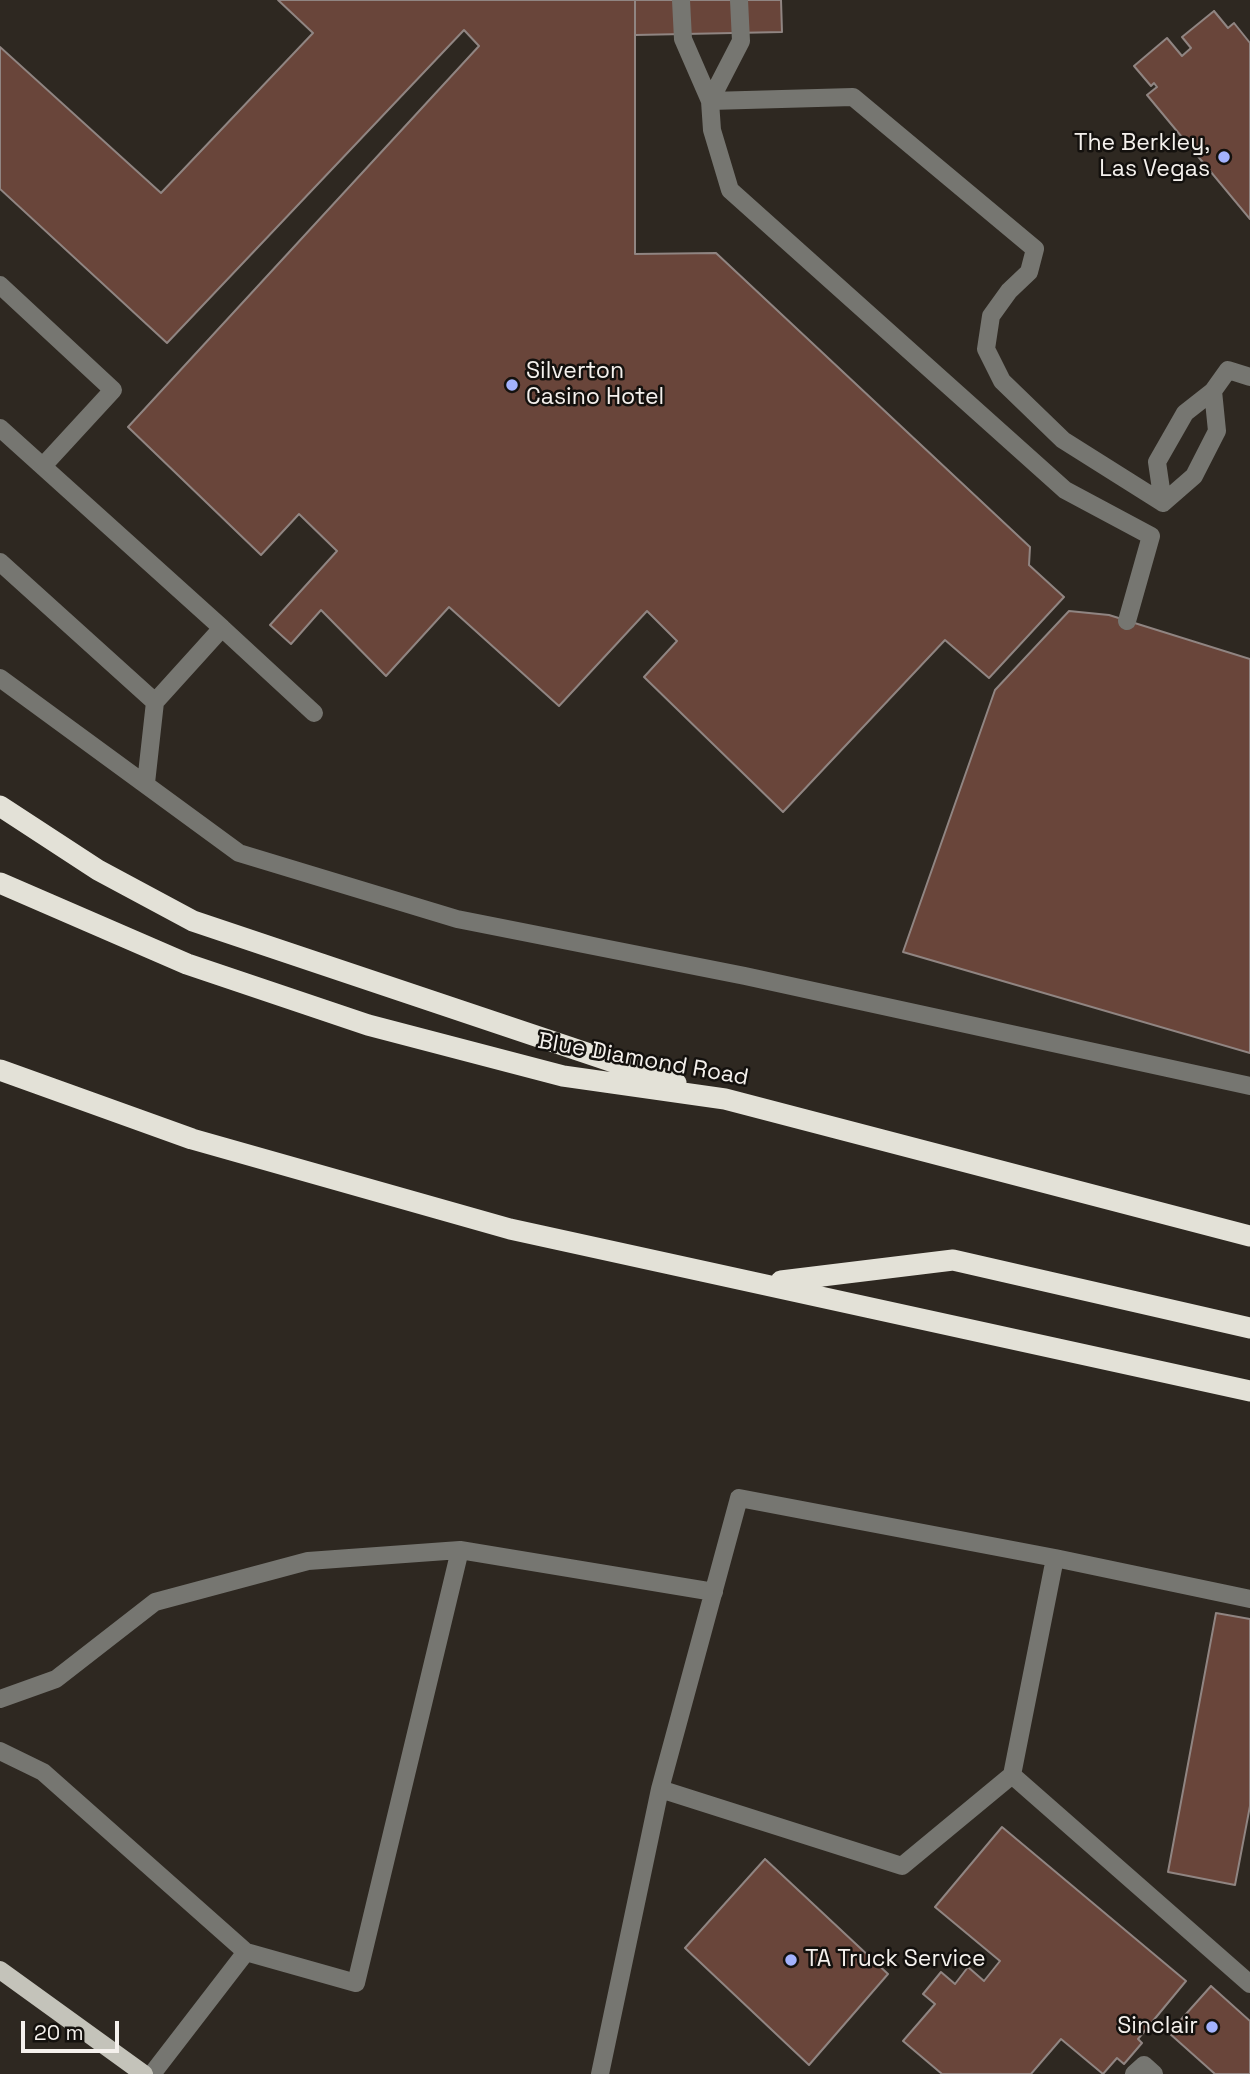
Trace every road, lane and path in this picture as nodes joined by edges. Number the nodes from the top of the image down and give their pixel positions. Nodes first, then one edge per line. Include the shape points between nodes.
1 (681, 0) edge
2 (739, 0) edge
3 (710, 101) junction
4 (0, 285) edge
5 (1250, 377) edge
6 (1213, 391) junction
7 (0, 428) edge
8 (43, 466) junction
9 (1163, 503) junction
10 (0, 562) edge
11 (1127, 621) dead end
12 (222, 628) junction
13 (0, 678) edge
14 (155, 702) junction
15 (314, 713) dead end
16 (146, 783) junction
17 (0, 806) edge
18 (0, 883) edge
19 (0, 1070) edge
20 (1250, 1086) edge
21 (725, 1099) junction
22 (1250, 1236) edge
23 (765, 1283) junction
24 (1250, 1328) edge
25 (1250, 1391) edge
26 (460, 1550) junction
27 (1055, 1558) junction
28 (713, 1592) junction
29 (1250, 1599) edge
30 (0, 1699) edge
31 (0, 1751) edge
32 (1012, 1775) junction
33 (660, 1789) junction
34 (246, 1952) junction
35 (0, 1969) edge
36 (1250, 1984) edge
37 (144, 2074) edge
38 (152, 2074) edge
39 (600, 2074) edge
40 (1134, 2074) edge
41 (1154, 2074) edge

1 - 3 street via 683,39
2 - 3 street via 741,41
3 - 9 street via 853,97 1035,249 1029,272 991,316 986,349 991,360 1002,381 1063,440
3 - 11 street via 712,130 730,190 1065,490 1151,536
4 - 8 street via 113,390
5 - 6 street via 1228,370
6 - 9 street via 1217,431 1194,477
6 - 9 street via 1185,412 1157,462
7 - 8 street
8 - 12 street
10 - 14 street
12 - 14 street
12 - 15 street
13 - 16 street
14 - 16 street
16 - 20 street via 239,853 457,919 745,976
17 - 21 highway via 97,870 192,921
18 - 21 highway, Blue Diamond Road via 187,964 368,1025 563,1076
19 - 23 highway via 192,1139 484,1221
21 - 22 highway, Blue Diamond Road
23 - 24 highway via 953,1260
23 - 25 highway
26 - 28 street
26 - 30 street via 308,1561 155,1602 56,1679
26 - 34 street via 356,1983
27 - 28 street via 740,1498
27 - 29 street
27 - 32 street
28 - 33 street
31 - 34 street via 43,1772
32 - 33 street via 902,1866
32 - 36 street
33 - 39 street
34 - 38 street
35 - 37 main road
40 - 41 street via 1144,2065

